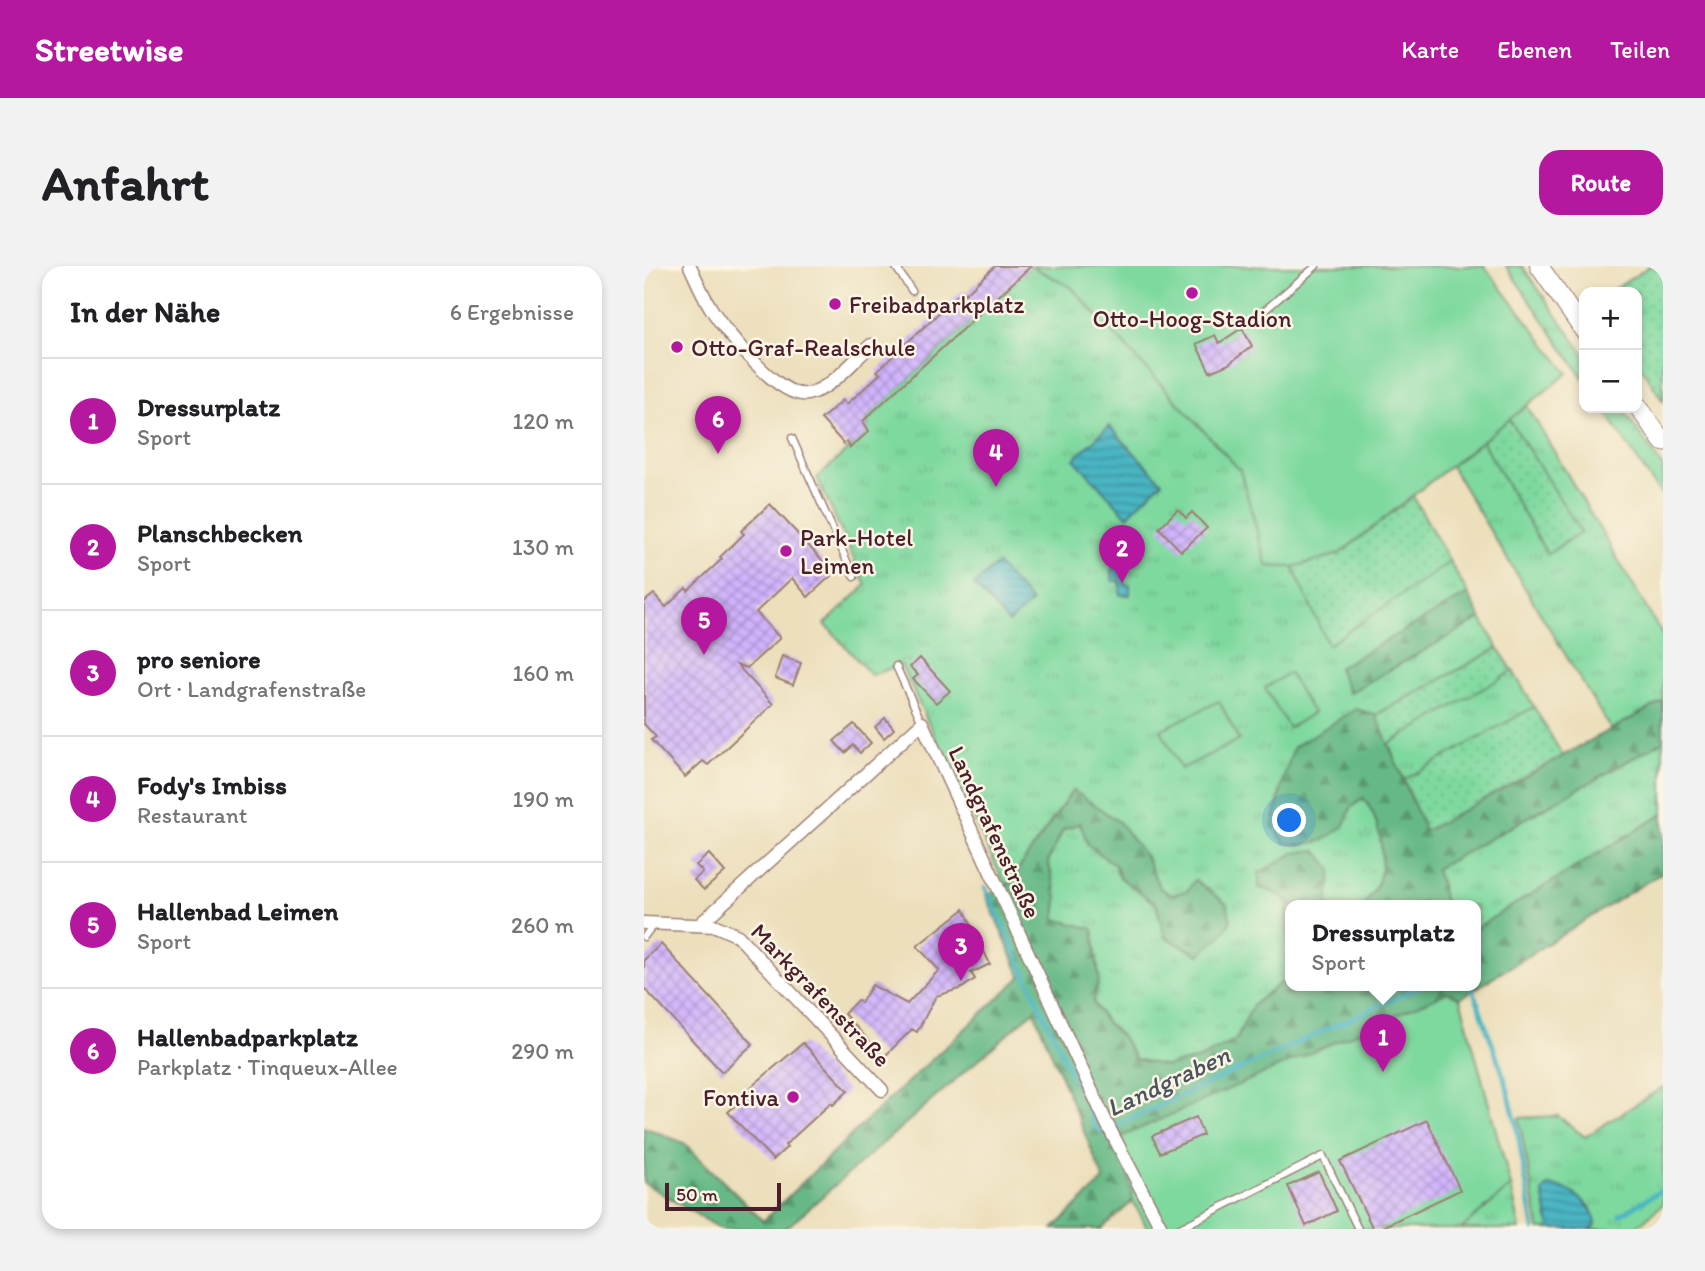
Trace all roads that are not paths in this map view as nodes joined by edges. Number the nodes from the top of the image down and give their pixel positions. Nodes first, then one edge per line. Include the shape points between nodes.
1 (690, 266) edge
2 (895, 266) edge
3 (1316, 266) edge
4 (1539, 266) edge
5 (912, 291) dead end
6 (1256, 317) dead end
7 (1579, 324) edge
8 (871, 345) dead end
9 (1642, 412) edge
10 (792, 438) dead end
11 (1663, 442) edge
12 (854, 577) dead end
13 (896, 666) dead end
14 (922, 723) junction
15 (649, 924) edge
16 (699, 925) junction
17 (644, 937) edge
18 (883, 1090) dead end
19 (1162, 1229) edge
20 (1178, 1229) edge
21 (1358, 1229) edge

1 - 8 street via 713,312 765,372 793,393 804,394 826,385
2 - 5 lane
3 - 6 lane
4 - 7 main road
9 - 11 main road
10 - 12 lane
13 - 14 lane
14 - 16 street, Landgrafenstraße
14 - 19 street, Landgrafenstraße via 1110,1129
15 - 16 street, Markgrafenstraße
15 - 17 lane
16 - 18 street, Markgrafenstraße via 716,926 738,936
20 - 21 lane via 1323,1156

